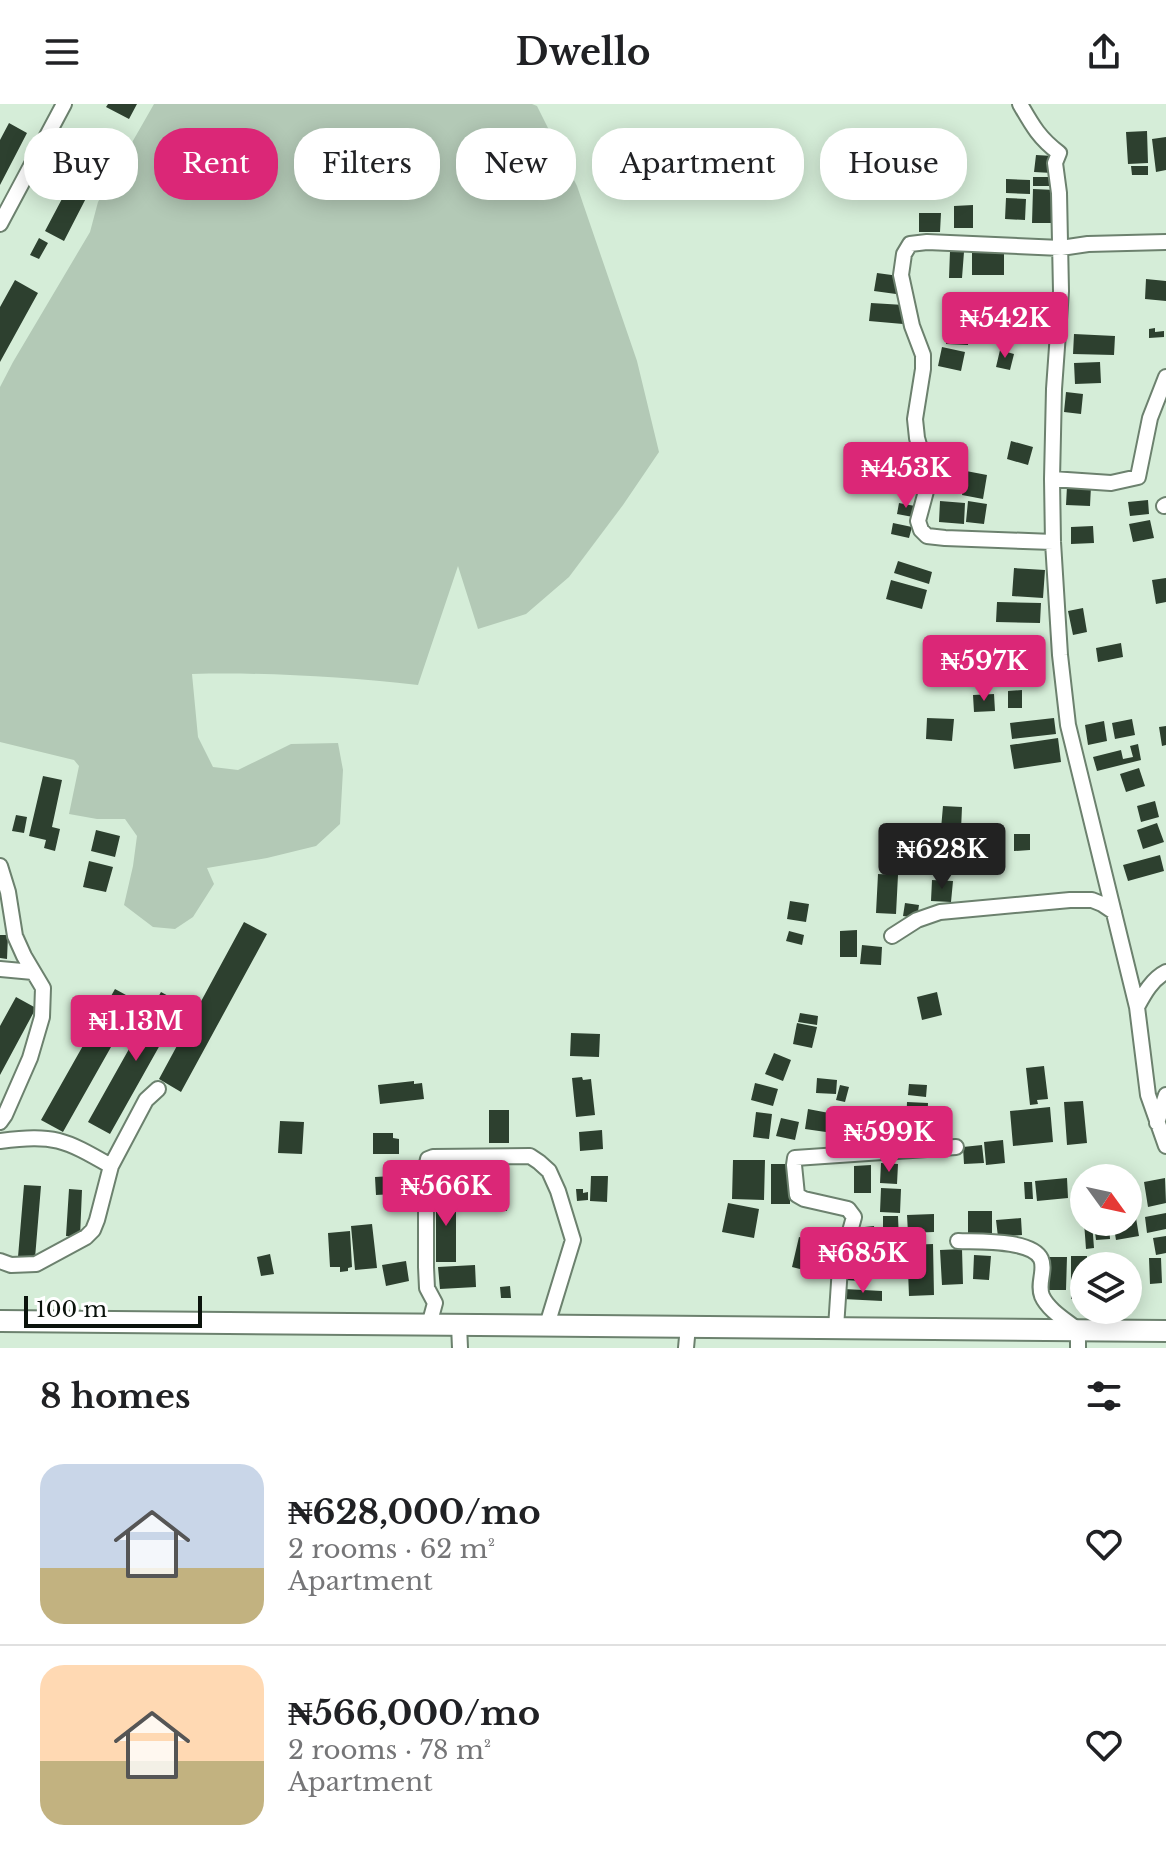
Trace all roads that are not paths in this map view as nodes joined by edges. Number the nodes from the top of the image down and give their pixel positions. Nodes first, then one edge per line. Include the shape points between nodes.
1 (64, 104) edge
2 (1020, 104) edge
3 (0, 224) edge
4 (1166, 242) edge
5 (1061, 248) junction
6 (1166, 377) edge
7 (1052, 479) junction
8 (1053, 542) junction
9 (0, 866) edge
10 (1114, 912) junction
11 (892, 936) dead end
12 (0, 969) edge
13 (33, 972) junction
14 (1166, 972) edge
15 (1137, 1007) junction
16 (158, 1089) dead end
17 (1166, 1095) edge
18 (0, 1122) edge
19 (1157, 1123) junction
20 (0, 1141) edge
21 (1166, 1146) edge
22 (956, 1147) dead end
23 (111, 1166) junction
24 (958, 1241) dead end
25 (0, 1261) edge
26 (0, 1321) edge
27 (429, 1325) junction
28 (459, 1325) junction
29 (547, 1325) junction
30 (688, 1326) junction
31 (836, 1328) junction
32 (1166, 1331) edge
33 (1078, 1339) edge
34 (460, 1348) edge
35 (686, 1348) edge

1 - 3 street
2 - 5 street via 1036,132 1059,153 1055,163
4 - 5 street
5 - 7 street
5 - 8 street via 910,244 901,275 923,355 915,419 929,480 918,521 921,530 936,537
6 - 7 street via 1150,418 1138,477 1111,483
7 - 8 street
8 - 10 street via 1068,725
9 - 13 street via 15,936
10 - 11 street via 1092,900 940,912
10 - 15 street
12 - 13 street
13 - 18 street via 43,988 42,1017 30,1058
14 - 15 street
15 - 19 street via 1148,1095
16 - 23 street via 146,1100
17 - 19 street
19 - 21 street
20 - 23 street via 64,1141
22 - 31 street via 795,1158 797,1195 848,1209 854,1217 840,1267
23 - 25 street via 97,1220 86,1237 36,1264
24 - 33 street via 1033,1250 1042,1265 1043,1299
26 - 27 main road
27 - 28 main road
27 - 29 street via 435,1303 427,1288 428,1159 530,1156 549,1171 573,1240
28 - 29 main road
28 - 34 street
29 - 30 main road
30 - 31 main road
30 - 35 street
31 - 33 main road
32 - 33 main road

